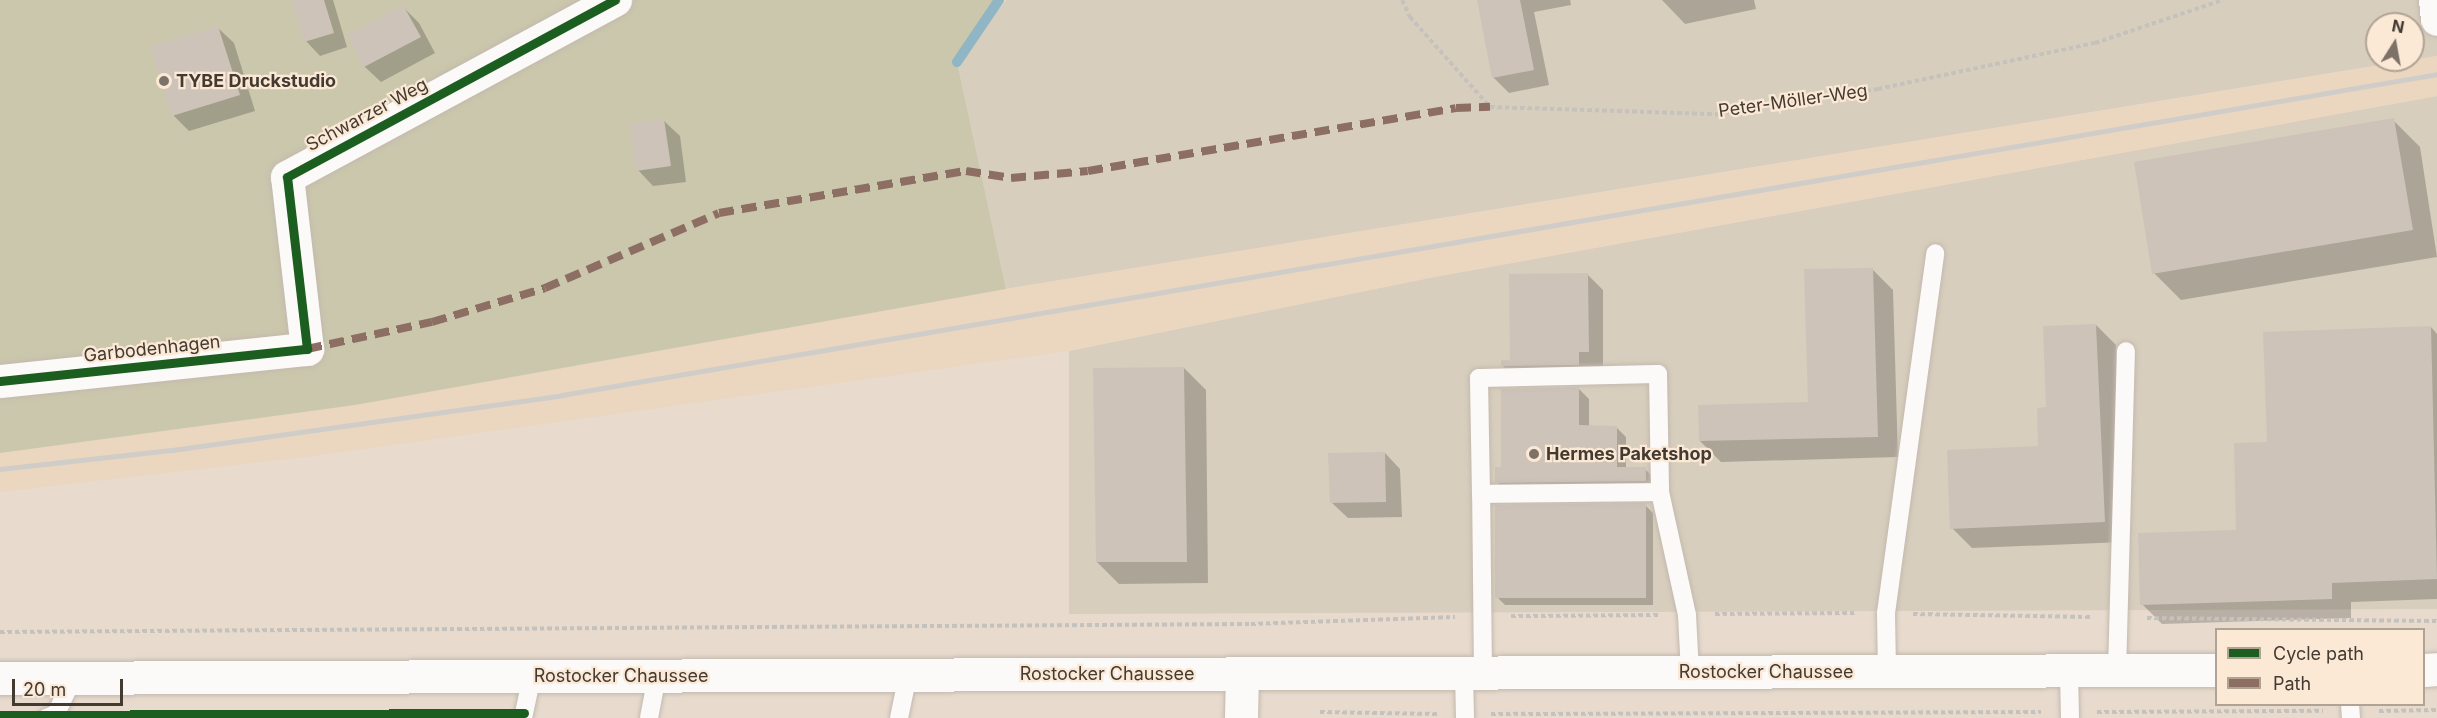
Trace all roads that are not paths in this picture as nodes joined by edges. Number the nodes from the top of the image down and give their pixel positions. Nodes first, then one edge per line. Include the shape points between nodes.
1 (615, 0) edge
2 (2435, 0) edge
3 (2437, 19) edge
4 (1935, 253) dead end
5 (307, 349) joint
6 (2126, 351) dead end
7 (0, 381) edge
8 (1659, 492) junction
9 (1481, 494) junction
10 (2215, 670) edge
11 (1887, 671) junction
12 (2069, 671) junction
13 (2117, 671) junction
14 (1690, 672) junction
15 (1474, 673) junction
16 (1242, 674) junction
17 (909, 675) junction
18 (532, 676) junction
19 (657, 676) junction
20 (0, 678) edge
21 (73, 678) junction
22 (46, 718) edge
23 (523, 718) edge
24 (649, 718) edge
25 (899, 718) edge
26 (1241, 718) edge
27 (1466, 718) edge
28 (2070, 718) edge

1 - 5 main road, Schwarzer Weg via 288,177
2 - 3 main road
4 - 11 lane via 1886,613
5 - 7 main road, Garbodenhagen
6 - 13 lane
8 - 9 lane
8 - 9 lane via 1658,374 1479,378
8 - 14 lane via 1687,615
9 - 15 lane via 1482,616
10 - 13 main road, Rostocker Chaussee
11 - 12 main road, Rostocker Chaussee
11 - 14 main road, Rostocker Chaussee
12 - 13 main road, Rostocker Chaussee
12 - 28 lane
14 - 15 main road, Rostocker Chaussee
15 - 16 main road, Rostocker Chaussee
15 - 27 lane
16 - 17 main road, Rostocker Chaussee
16 - 26 main road
17 - 19 main road, Rostocker Chaussee
17 - 25 lane
18 - 19 main road, Rostocker Chaussee
18 - 21 main road, Rostocker Chaussee
18 - 23 lane
19 - 24 lane
20 - 21 main road, Rostocker Chaussee
21 - 22 lane via 56,714

